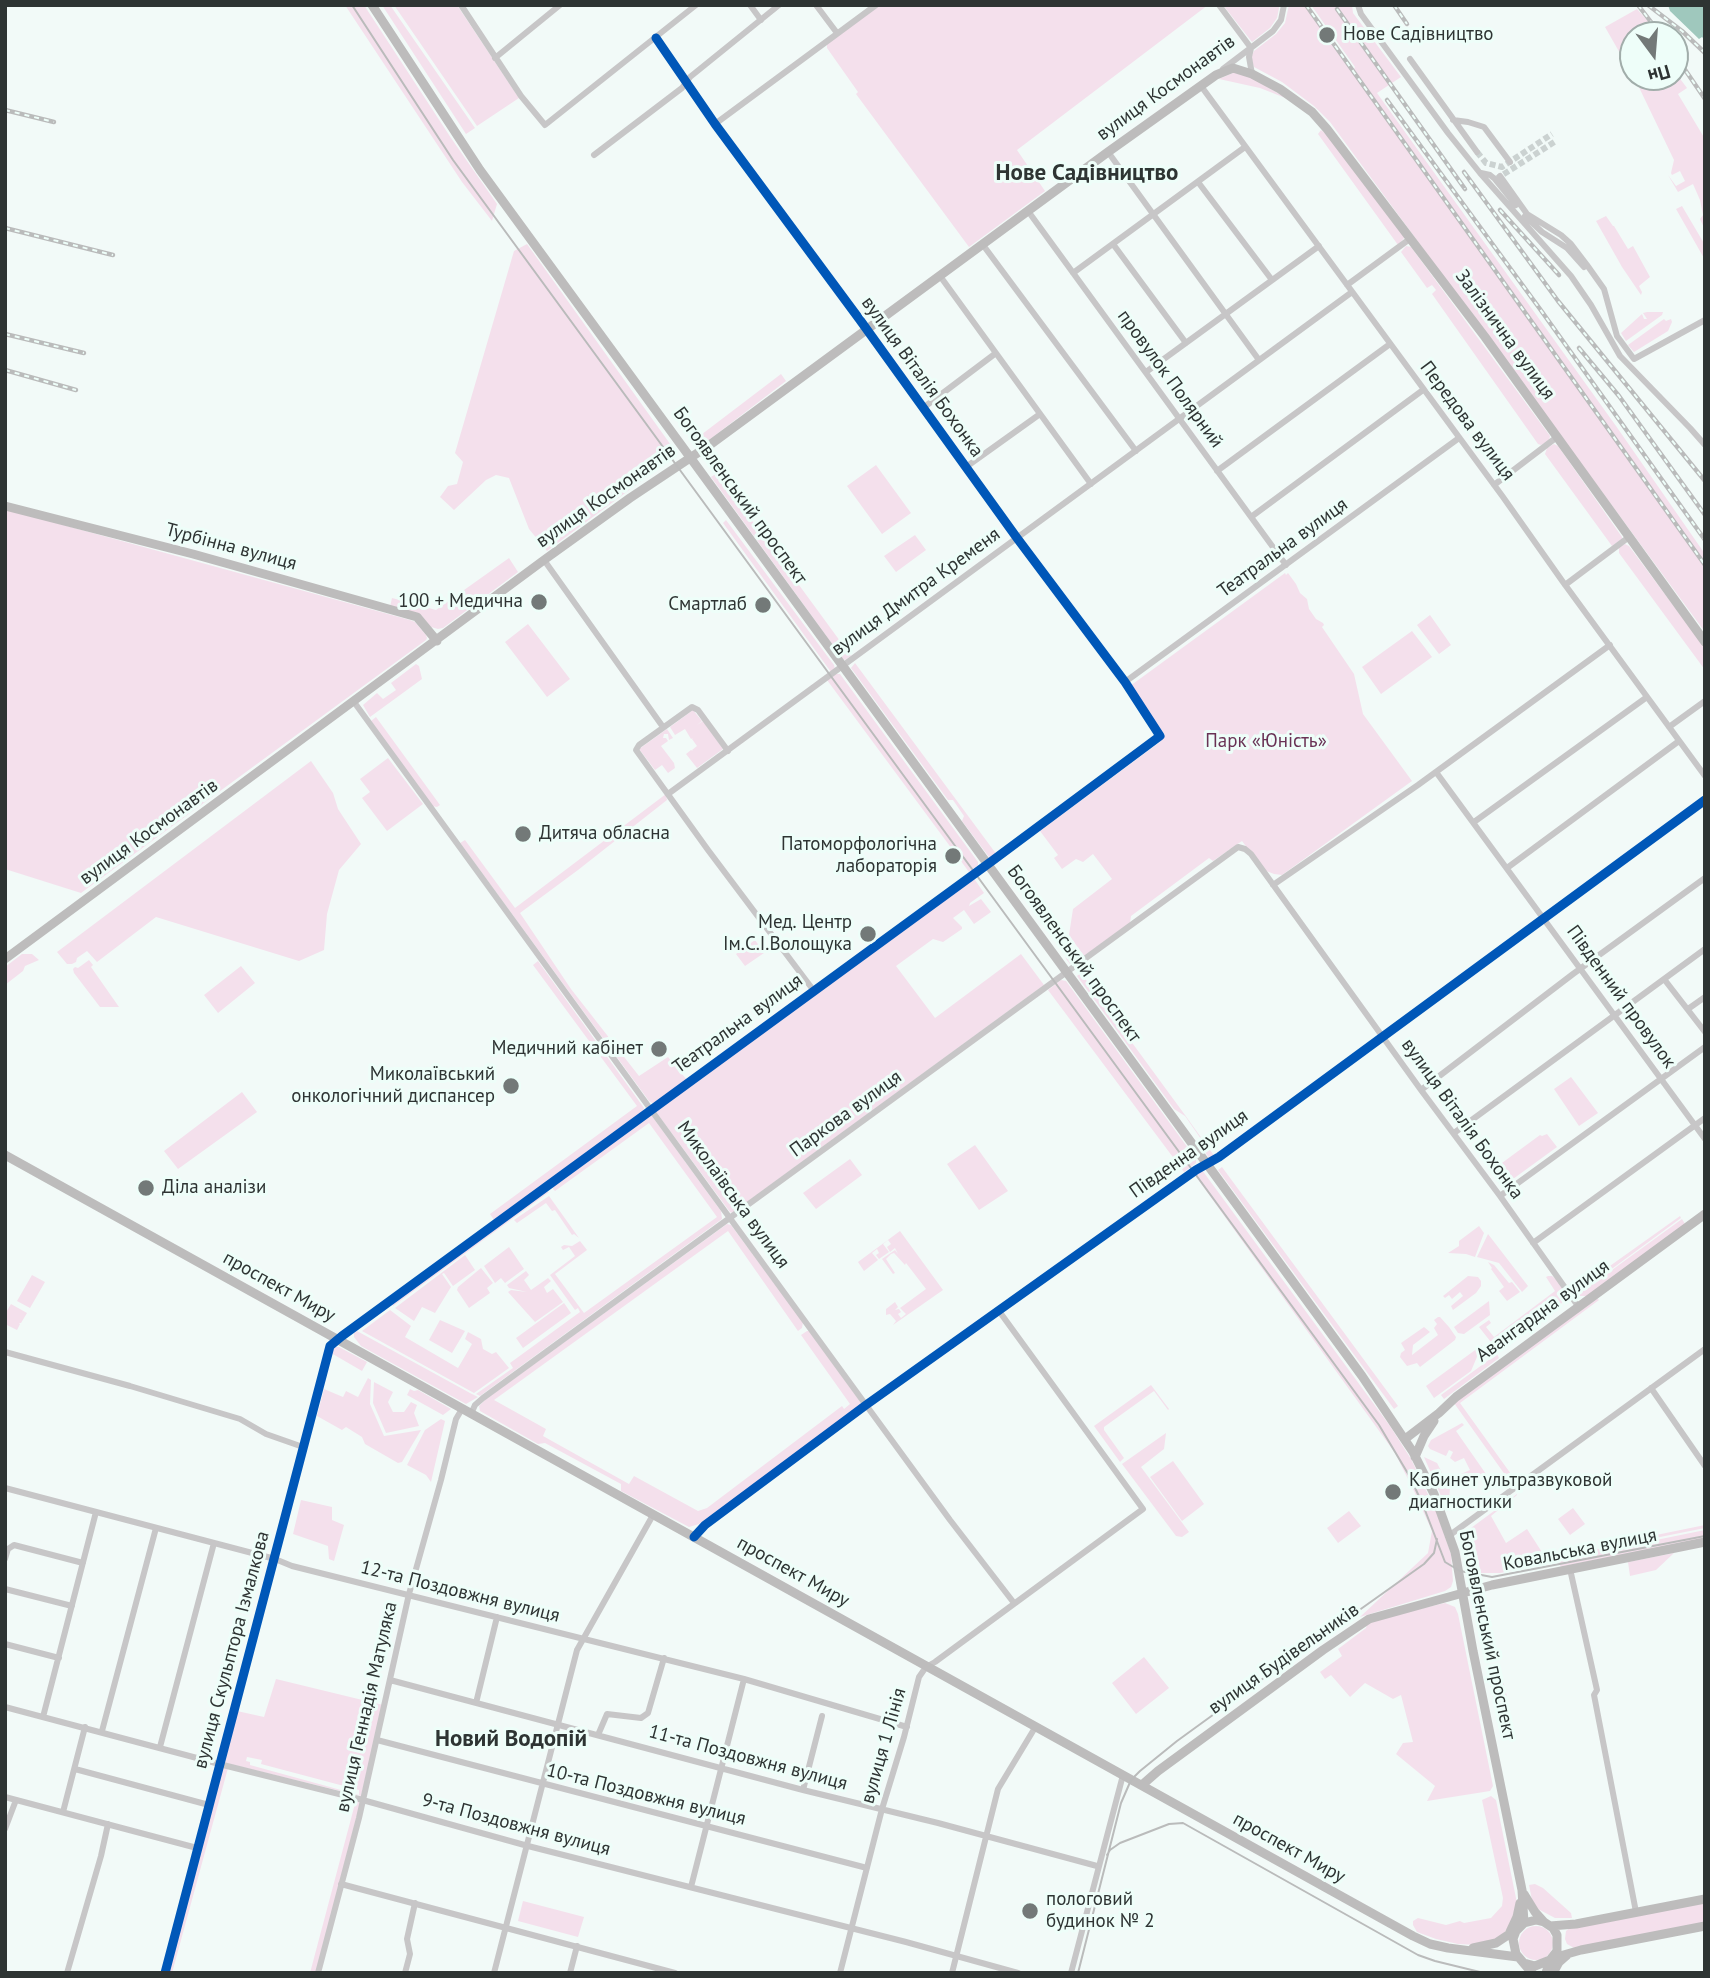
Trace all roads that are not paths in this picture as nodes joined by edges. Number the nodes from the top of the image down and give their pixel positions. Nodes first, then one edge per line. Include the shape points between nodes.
1 (372, 5) edge
2 (461, 5) edge
3 (560, 5) edge
4 (696, 5) edge
5 (750, 5) edge
6 (779, 5) edge
7 (816, 5) edge
8 (876, 5) edge
9 (1219, 5) edge
10 (1284, 5) edge
11 (1358, 5) edge
12 (761, 20) junction
13 (837, 33) junction
14 (656, 38) junction
15 (1251, 48) junction
16 (495, 58) junction
17 (1410, 59) dead end
18 (1252, 74) junction
19 (1216, 75) junction
20 (685, 83) junction
21 (1201, 86) junction
22 (1453, 120) junction
23 (715, 124) junction
24 (1245, 147) junction
25 (1108, 152) junction
26 (1477, 152) tunnel mouth
27 (594, 155) dead end
28 (1510, 162) dead end
29 (1480, 173) junction
30 (1500, 176) dead end
31 (1198, 182) junction
32 (1028, 211) junction
33 (1153, 215) junction
34 (1412, 238) junction
35 (1113, 244) junction
36 (983, 245) junction
37 (1319, 246) junction
38 (1584, 267) dead end
39 (1073, 273) junction
40 (940, 276) junction
41 (1272, 280) junction
42 (1350, 288) junction
43 (1226, 314) junction
44 (1705, 320) edge
45 (866, 330) junction
46 (1186, 343) junction
47 (1390, 344) junction
48 (996, 353) junction
49 (1259, 360) junction
50 (1146, 372) junction
51 (1423, 390) junction
52 (923, 408) junction
53 (1040, 414) junction
54 (1179, 419) junction
55 (675, 436) junction
56 (1557, 437) junction
57 (1460, 438) junction
58 (711, 444) junction
59 (1705, 445) edge
60 (1136, 451) junction
61 (690, 458) junction
62 (966, 467) junction
63 (1217, 471) junction
64 (667, 472) junction
65 (702, 476) junction
66 (1091, 484) junction
67 (1494, 485) junction
68 (5, 506) edge
69 (1251, 517) junction
70 (1629, 537) junction
71 (1017, 538) junction
72 (544, 560) junction
73 (1286, 565) junction
74 (1565, 585) junction
75 (437, 641) junction
76 (1705, 642) edge
77 (1610, 645) junction
78 (842, 667) junction
79 (1125, 682) junction
80 (1647, 697) junction
81 (1705, 701) edge
82 (354, 702) junction
83 (663, 727) junction
84 (1669, 727) junction
85 (1160, 736) joint
86 (1679, 741) junction
87 (728, 751) junction
88 (1436, 772) junction
89 (1705, 776) edge
90 (668, 794) junction
91 (1705, 800) edge
92 (1474, 822) junction
93 (1245, 849) joint
94 (987, 864) junction
95 (1507, 868) junction
96 (1705, 878) edge
97 (1273, 885) junction
98 (1544, 918) junction
99 (1705, 949) edge
100 (5, 959) edge
101 (1581, 969) junction
102 (1067, 973) junction
103 (1664, 979) junction
104 (814, 991) junction
105 (1705, 997) edge
106 (1688, 1009) junction
107 (1614, 1015) junction
108 (1705, 1032) edge
109 (1383, 1038) junction
110 (1705, 1047) edge
111 (1661, 1079) junction
112 (1421, 1090) junction
113 (650, 1110) junction
114 (1705, 1118) edge
115 (1695, 1125) junction
116 (1454, 1133) junction
117 (1705, 1139) edge
118 (5, 1155) edge
119 (1207, 1164) junction
120 (1500, 1196) junction
121 (1705, 1214) edge
122 (730, 1218) junction
123 (1532, 1243) junction
124 (1578, 1306) junction
125 (999, 1311) junction
126 (337, 1339) junction
127 (1705, 1349) edge
128 (5, 1352) edge
129 (1651, 1388) junction
130 (866, 1405) junction
131 (466, 1411) junction
132 (1439, 1413) junction
133 (1405, 1439) junction
134 (303, 1447) junction
135 (1415, 1457) junction
136 (1705, 1466) edge
137 (5, 1488) edge
138 (96, 1512) junction
139 (653, 1515) junction
140 (156, 1528) junction
141 (1450, 1535) junction
142 (694, 1537) junction
143 (1705, 1542) edge
144 (214, 1543) junction
145 (5, 1559) edge
146 (275, 1559) junction
147 (83, 1563) junction
148 (1570, 1569) junction
149 (5, 1589) edge
150 (1463, 1593) junction
151 (409, 1594) junction
152 (1014, 1602) junction
153 (72, 1606) junction
154 (497, 1617) junction
155 (582, 1639) junction
156 (5, 1644) edge
157 (59, 1658) junction
158 (664, 1658) junction
159 (926, 1667) junction
160 (390, 1679) junction
161 (744, 1679) junction
162 (476, 1703) junction
163 (5, 1707) edge
164 (822, 1716) dead end
165 (43, 1717) junction
166 (558, 1725) junction
167 (1036, 1726) junction
168 (85, 1727) junction
169 (907, 1727) junction
170 (102, 1731) junction
171 (598, 1735) junction
172 (377, 1740) junction
173 (160, 1748) junction
174 (220, 1763) junction
175 (720, 1768) junction
176 (75, 1769) junction
177 (1123, 1775) junction
178 (544, 1785) junction
179 (1142, 1785) junction
180 (803, 1790) junction
181 (5, 1797) edge
182 (16, 1800) junction
183 (363, 1800) junction
184 (209, 1805) junction
185 (882, 1809) junction
186 (63, 1812) junction
187 (108, 1824) junction
188 (706, 1826) junction
189 (5, 1829) edge
190 (987, 1836) junction
191 (528, 1846) junction
192 (197, 1848) junction
193 (1097, 1866) junction
194 (867, 1868) junction
195 (341, 1884) junction
196 (691, 1887) junction
197 (1522, 1889) junction
198 (1705, 1899) edge
199 (415, 1903) junction
200 (1636, 1912) junction
201 (1547, 1924) junction
202 (1521, 1926) junction
203 (1705, 1926) edge
204 (506, 1927) junction
205 (851, 1928) junction
206 (1509, 1934) junction
207 (577, 1946) junction
208 (1458, 1950) junction
209 (1571, 1952) junction
210 (957, 1956) junction
211 (1552, 1959) junction
212 (1521, 1960) junction
213 (646, 1965) junction
214 (67, 1973) edge
215 (165, 1973) edge
216 (318, 1973) edge
217 (405, 1973) edge
218 (494, 1973) edge
219 (570, 1973) edge
220 (644, 1973) edge
221 (675, 1973) edge
222 (840, 1973) edge
223 (952, 1973) edge
224 (1018, 1973) edge
225 (1071, 1973) edge
226 (1532, 1973) edge
227 (1546, 1973) edge
228 (1553, 1973) edge

1 - 55 main road, Богоявленський проспект via 480,170
2 - 16 street
3 - 16 street
4 - 14 street
5 - 12 street
6 - 12 street
7 - 13 street
8 - 13 street
9 - 15 street
10 - 15 street, вулиця Космонавтів via 1273,31
11 - 29 street via 1411,84
12 - 20 street
13 - 23 street
14 - 16 street via 547,125
14 - 20 street, вулиця Віталія Бохонка
15 - 18 street
15 - 19 street, вулиця Космонавтів
17 - 22 street
18 - 19 main road, Залізнична вулиця via 1233,68
18 - 34 main road, Залізнична вулиця via 1312,112
19 - 21 main road, вулиця Космонавтів
20 - 23 street, вулиця Віталія Бохонка
20 - 27 street
21 - 24 street, Передова вулиця
21 - 25 main road, вулиця Космонавтів
22 - 26 street
22 - 28 street via 1484,127
23 - 45 street, вулиця Віталія Бохонка
24 - 31 street
24 - 37 street, Передова вулиця
25 - 32 main road, вулиця Космонавтів
25 - 33 street
29 - 38 street via 1495,179 1542,232 1567,248
29 - 59 street via 1571,276 1620,356
30 - 44 street via 1527,214 1571,244 1604,289 1617,336 1634,359
31 - 33 street
31 - 41 street
32 - 36 main road, вулиця Космонавтів
32 - 39 street, провулок Полярний
33 - 35 street
33 - 43 street
34 - 42 street, вулиця Дмитра Кременя
34 - 56 main road, Залізнична вулиця
35 - 39 street
35 - 46 street
36 - 40 main road, вулиця Космонавтів
36 - 60 street
37 - 41 street
37 - 42 street, Передова вулиця
39 - 50 street, провулок Полярний
40 - 45 main road, вулиця Космонавтів
40 - 48 street
41 - 43 street
42 - 47 street, Передова вулиця
42 - 49 street, вулиця Дмитра Кременя
43 - 46 street
43 - 49 street
45 - 52 street, вулиця Віталія Бохонка
45 - 58 main road, вулиця Космонавтів
46 - 50 street
47 - 51 street, Передова вулиця
47 - 63 street
48 - 52 street
48 - 53 street
49 - 54 street, вулиця Дмитра Кременя
50 - 54 street, провулок Полярний
51 - 57 street, Передова вулиця
51 - 69 street
52 - 62 street, вулиця Віталія Бохонка
53 - 62 street
53 - 66 street
54 - 60 street, вулиця Дмитра Кременя
54 - 63 street, провулок Полярний
55 - 58 main road via 689,446
55 - 61 main road, Богоявленський проспект
55 - 64 main road via 677,455
56 - 67 street
56 - 70 main road, Залізнична вулиця
57 - 67 street, Передова вулиця
57 - 73 street, Театральна вулиця
58 - 61 main road, вулиця Космонавтів
60 - 66 street, вулиця Дмитра Кременя
61 - 64 main road, вулиця Космонавтів
61 - 65 main road, Богоявленський проспект
62 - 71 street, вулиця Віталія Бохонка
63 - 69 street, провулок Полярний
64 - 65 main road via 683,470
64 - 72 main road, вулиця Космонавтів
65 - 78 main road, Богоявленський проспект
66 - 71 street, вулиця Дмитра Кременя
67 - 74 street, Передова вулиця
68 - 75 main road, Турбінна вулиця via 417,617
69 - 73 street, провулок Полярний
70 - 74 street
70 - 76 main road, Залізнична вулиця
71 - 78 street, вулиця Дмитра Кременя
71 - 79 street, вулиця Віталія Бохонка
72 - 75 main road, вулиця Космонавтів
72 - 83 street
73 - 79 street, Театральна вулиця
74 - 77 street, Передова вулиця
75 - 82 main road, вулиця Космонавтів
77 - 80 street, Передова вулиця
77 - 88 street
78 - 87 street, вулиця Дмитра Кременя
78 - 94 main road, Богоявленський проспект
79 - 85 street, вулиця Віталія Бохонка
80 - 84 street, Передова вулиця
80 - 92 street
81 - 84 street
82 - 100 main road, вулиця Космонавтів
82 - 113 street, Миколаївська вулиця
83 - 87 street via 695,708
83 - 90 street via 636,750
84 - 86 street, Передова вулиця
85 - 94 street, Театральна вулиця
86 - 89 street, Передова вулиця
86 - 95 street
87 - 90 street, вулиця Дмитра Кременя
88 - 92 street, Південний провулок
88 - 97 street
90 - 104 street
91 - 98 street, Південна вулиця
92 - 95 street, Південний провулок
93 - 97 street, вулиця Віталія Бохонка
93 - 102 street, Паркова вулиця via 1234,849
94 - 102 main road, Богоявленський проспект
94 - 104 street, Театральна вулиця
95 - 98 street, Південний провулок
96 - 101 street
97 - 109 street, вулиця Віталія Бохонка
98 - 101 street, Південний провулок
98 - 109 street, Південна вулиця
99 - 103 street
101 - 107 street, Південний провулок
101 - 112 street
102 - 119 main road, Богоявленський проспект
102 - 122 street, Паркова вулиця
103 - 106 street
103 - 107 street
104 - 113 street, Театральна вулиця
105 - 106 street
106 - 108 street
107 - 111 street, Південний провулок
107 - 116 street
109 - 112 street, вулиця Віталія Бохонка
109 - 119 street, Південна вулиця
110 - 111 street
111 - 115 street, Південний провулок
111 - 120 street
112 - 116 street, вулиця Віталія Бохонка
113 - 122 street, Миколаївська вулиця
113 - 126 street, Театральна вулиця
114 - 115 street
115 - 117 street, Південний провулок
115 - 123 street
116 - 120 street, вулиця Віталія Бохонка
118 - 126 main road, проспект Миру
119 - 125 street, Південна вулиця
119 - 133 main road, Богоявленський проспект
120 - 123 street, вулиця Віталія Бохонка
121 - 124 main road, Авангардна вулиця
122 - 130 street, Миколаївська вулиця
122 - 131 street, Паркова вулиця
123 - 124 street, вулиця Віталія Бохонка
124 - 132 main road, Авангардна вулиця
125 - 130 street, Південна вулиця
125 - 152 street via 1143,1509
126 - 131 main road, проспект Миру
126 - 134 street, вулиця Скульптора Ізмалкова via 327,1354
127 - 129 street
128 - 134 street via 240,1419
129 - 136 street
129 - 141 street
130 - 142 street, Південна вулиця
130 - 152 street, Миколаївська вулиця
131 - 139 main road, проспект Миру
131 - 151 street, вулиця Геннадія Матуляка via 456,1419
132 - 133 main road, Авангардна вулиця
132 - 135 main road
133 - 135 main road, Богоявленський проспект
134 - 146 street, вулиця Скульптора Ізмалкова
135 - 141 main road, Богоявленський проспект
137 - 138 street, 12-та Поздовжня вулиця
138 - 140 street, 12-та Поздовжня вулиця
138 - 147 street
139 - 142 main road, проспект Миру
139 - 155 street
140 - 144 street, 12-та Поздовжня вулиця
140 - 170 street
141 - 150 main road, Богоявленський проспект
142 - 159 main road, проспект Миру
143 - 148 main road, Ковальська вулиця
144 - 146 street, 12-та Поздовжня вулиця
144 - 173 street
145 - 147 street via 15,1545
146 - 151 street, 12-та Поздовжня вулиця
146 - 174 street, вулиця Скульптора Ізмалкова
147 - 153 street
148 - 150 main road, Ковальська вулиця
148 - 200 street via 1597,1690 1594,1695
149 - 153 street
150 - 179 main road, вулиця Будівельників via 1369,1619
150 - 197 main road, Богоявленський проспект
151 - 154 street, 12-та Поздовжня вулиця
151 - 160 street, вулиця Геннадія Матуляка
152 - 159 street
153 - 157 street
154 - 155 street, 12-та Поздовжня вулиця
154 - 162 street
155 - 158 street, 12-та Поздовжня вулиця
155 - 166 street
156 - 157 street
157 - 165 street
158 - 161 street, 12-та Поздовжня вулиця
158 - 171 street via 649,1713 641,1718 607,1714
159 - 167 main road, проспект Миру
159 - 169 street, вулиця 1 Лінія via 919,1677
160 - 162 street, 11-та Поздовжня вулиця
160 - 172 street, вулиця Геннадія Матуляка
161 - 169 street, 12-та Поздовжня вулиця
161 - 175 street
162 - 166 street, 11-та Поздовжня вулиця
163 - 165 street, 9-та Поздовжня вулиця
164 - 180 street
165 - 168 street, 9-та Поздовжня вулиця
166 - 171 street, 11-та Поздовжня вулиця
166 - 178 street
167 - 177 main road, проспект Миру
167 - 190 street via 998,1790
168 - 170 street, 9-та Поздовжня вулиця
168 - 176 street
169 - 185 street, вулиця 1 Лінія
170 - 173 street, 9-та Поздовжня вулиця
171 - 175 street, 11-та Поздовжня вулиця
172 - 178 street, 10-та Поздовжня вулиця
172 - 183 street, вулиця Геннадія Матуляка
173 - 174 street, 9-та Поздовжня вулиця
174 - 183 street, 9-та Поздовжня вулиця
174 - 184 street, вулиця Скульптора Ізмалкова
175 - 180 street, 11-та Поздовжня вулиця
175 - 188 street
176 - 184 street
176 - 186 street
177 - 179 main road, проспект Миру
177 - 193 street
178 - 188 street, 10-та Поздовжня вулиця
178 - 191 street
179 - 208 main road, проспект Миру via 1413,1936
180 - 185 street, 11-та Поздовжня вулиця
181 - 182 street
182 - 186 street
182 - 189 street
183 - 191 street, 9-та Поздовжня вулиця
183 - 195 street, вулиця Геннадія Матуляка
184 - 192 street, вулиця Скульптора Ізмалкова
185 - 190 street, 11-та Поздовжня вулиця
185 - 194 street, вулиця 1 Лінія
186 - 187 street
187 - 192 street
187 - 214 street
188 - 194 street, 10-та Поздовжня вулиця
188 - 196 street
190 - 193 street, 11-та Поздовжня вулиця
190 - 210 street
191 - 196 street, 9-та Поздовжня вулиця
191 - 204 street
192 - 215 street, вулиця Скульптора Ізмалкова
193 - 225 street
194 - 205 street, вулиця 1 Лінія
195 - 199 street
195 - 216 street, вулиця Геннадія Матуляка
196 - 205 street, 9-та Поздовжня вулиця
197 - 201 main road, Богоявленський проспект
197 - 202 main road, Богоявленський проспект
197 - 206 main road
198 - 200 main road
199 - 204 street
199 - 217 street
200 - 201 main road via 1576,1924
201 - 202 main road via 1536,1920
201 - 211 main road, Богоявленський проспект via 1558,1943
202 - 206 main road, проспект Миру
202 - 212 main road, Богоявленський проспект via 1513,1943
203 - 209 main road
204 - 207 street
204 - 218 street
205 - 210 street, 9-та Поздовжня вулиця
205 - 222 street, вулиця 1 Лінія
206 - 208 main road, проспект Миру via 1488,1946
207 - 213 street
207 - 219 street
208 - 212 main road, проспект Миру
209 - 211 main road
209 - 228 main road
210 - 223 street
210 - 224 street, 9-та Поздовжня вулиця
211 - 212 main road via 1535,1966
211 - 227 main road, Богоявленський проспект
212 - 226 main road
213 - 220 street
213 - 221 street

